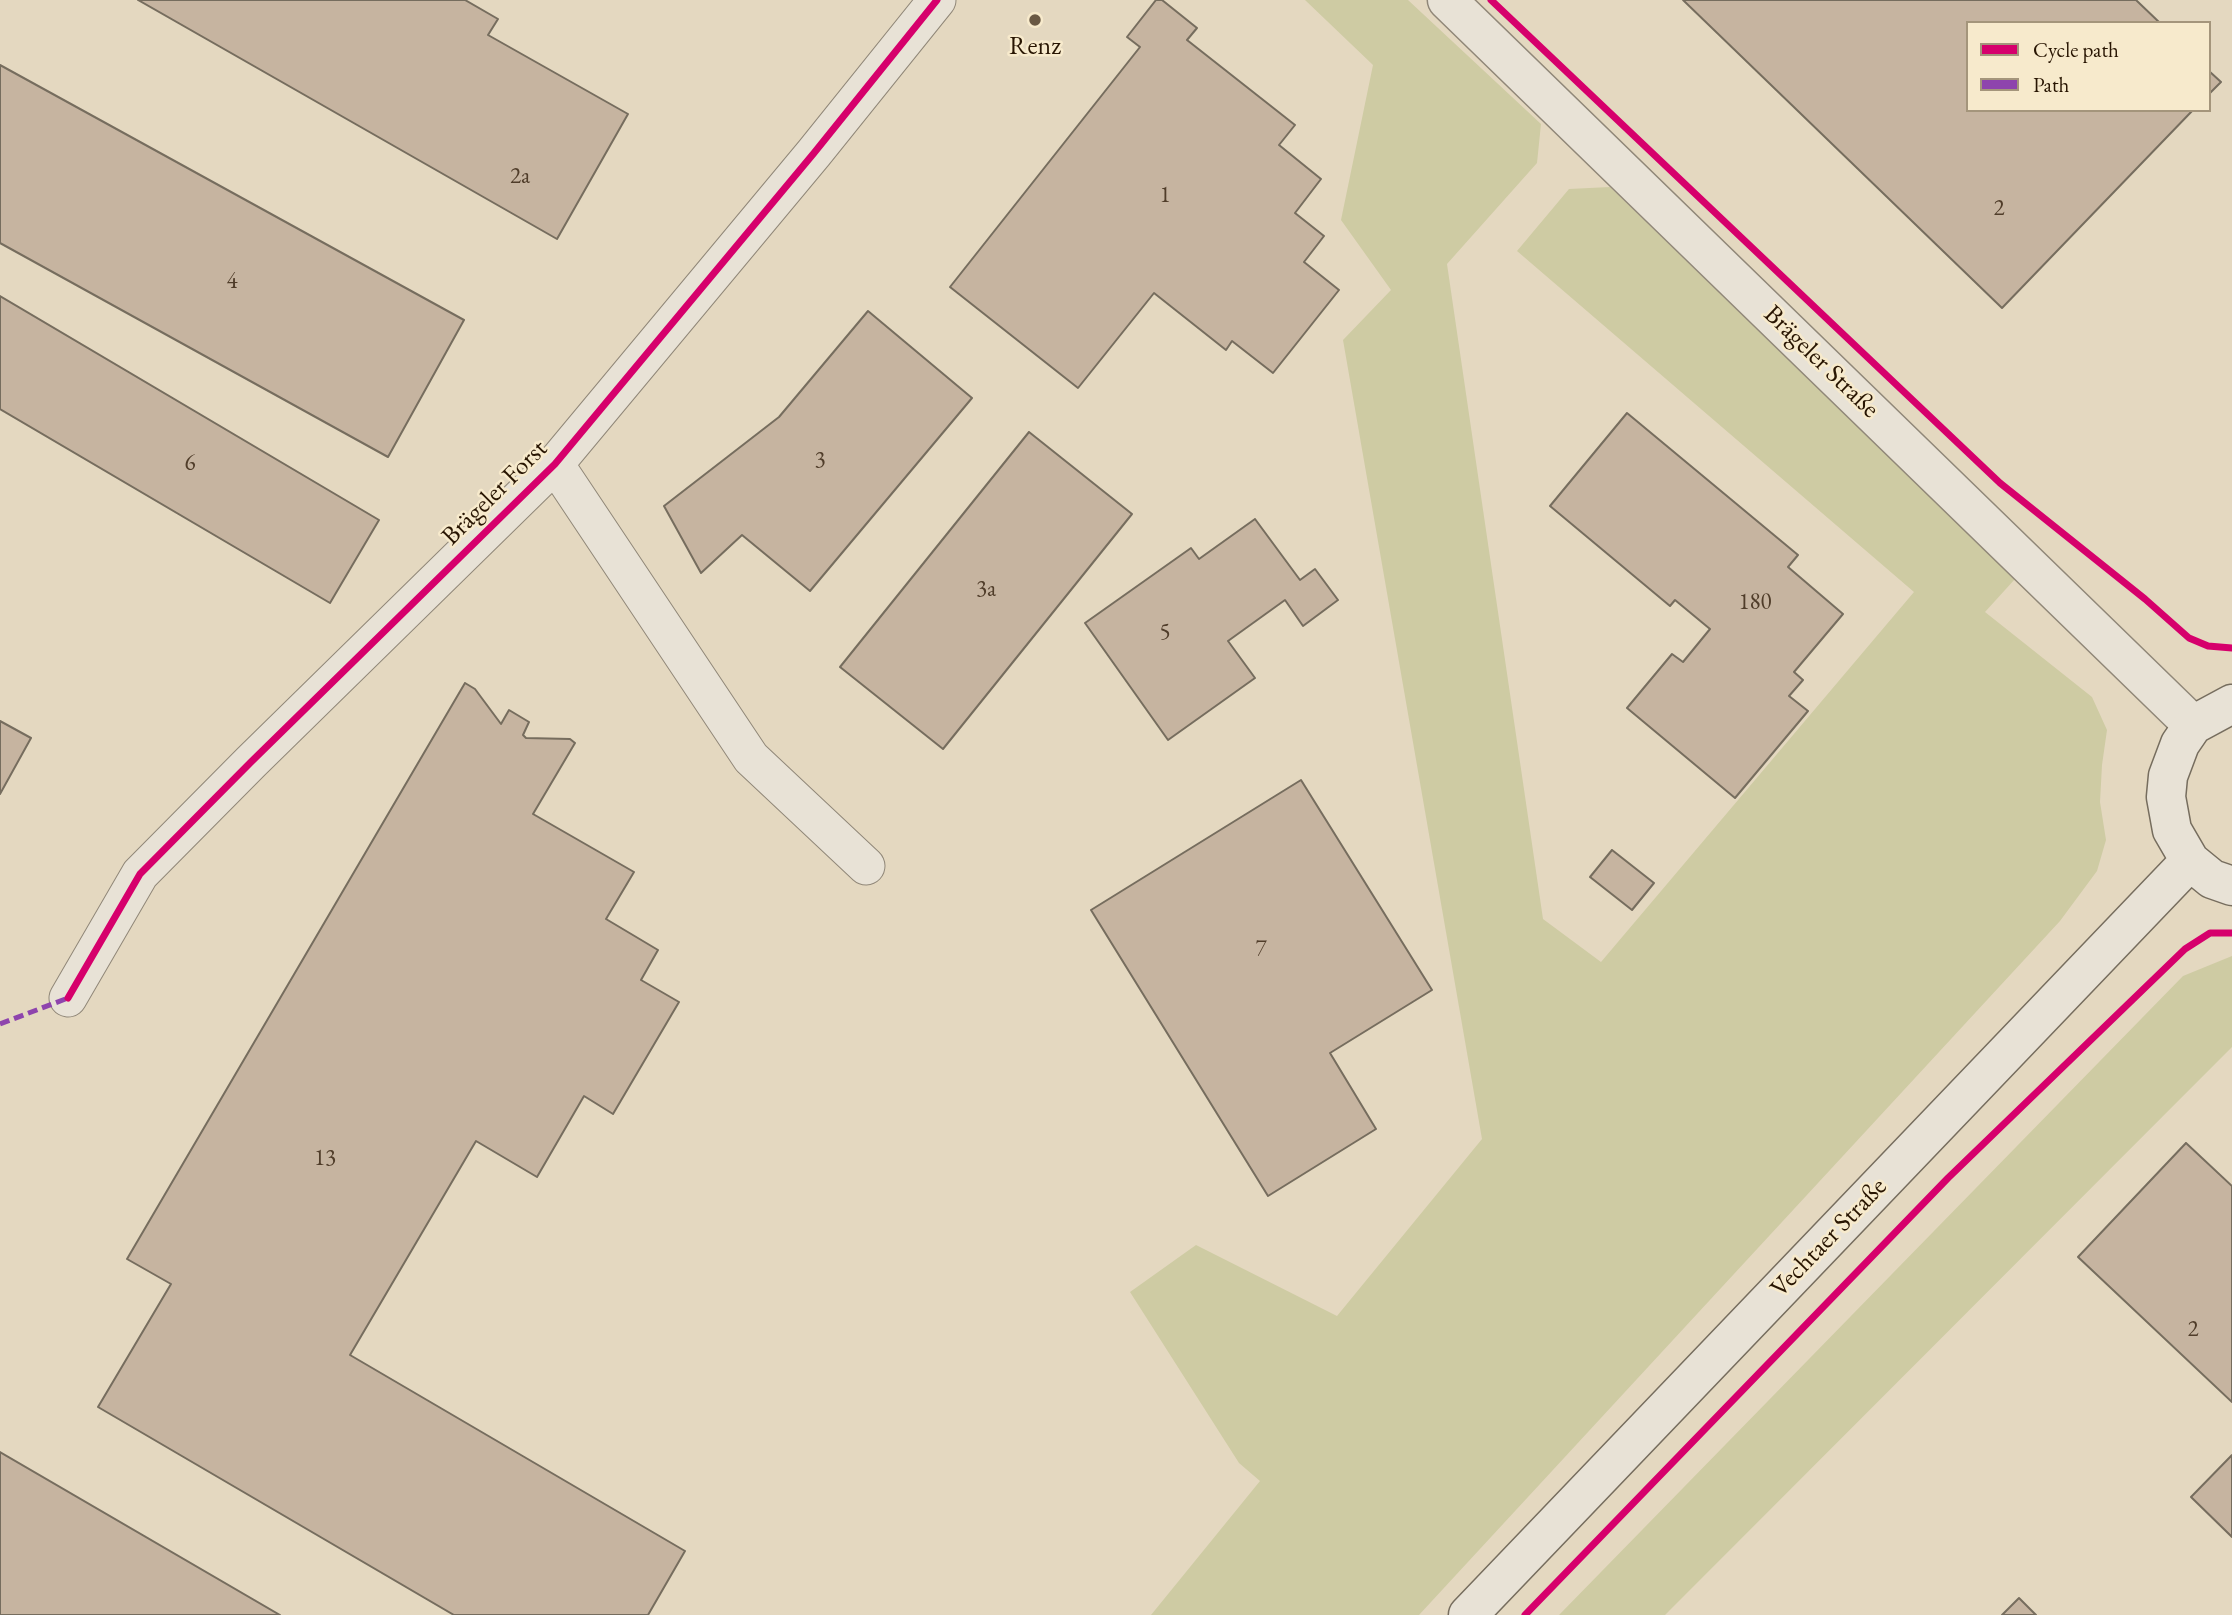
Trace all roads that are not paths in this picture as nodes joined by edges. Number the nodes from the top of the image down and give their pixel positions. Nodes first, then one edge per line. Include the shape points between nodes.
1 (937, 0) edge
2 (1447, 0) edge
3 (555, 464) junction
4 (2232, 704) edge
5 (2193, 725) junction
6 (2190, 861) junction
7 (866, 866) dead end
8 (2232, 886) edge
9 (68, 998) dead end
10 (1468, 1615) edge

1 - 3 street, Brägeler Forst
2 - 5 main road, Brägeler Straße
3 - 7 street, Brägeler Forst via 751,758
3 - 9 street, Brägeler Forst via 140,874
4 - 5 main road
5 - 6 main road via 2168,776 2166,797 2172,830
6 - 8 main road via 2212,879
6 - 10 main road, Vechtaer Straße

